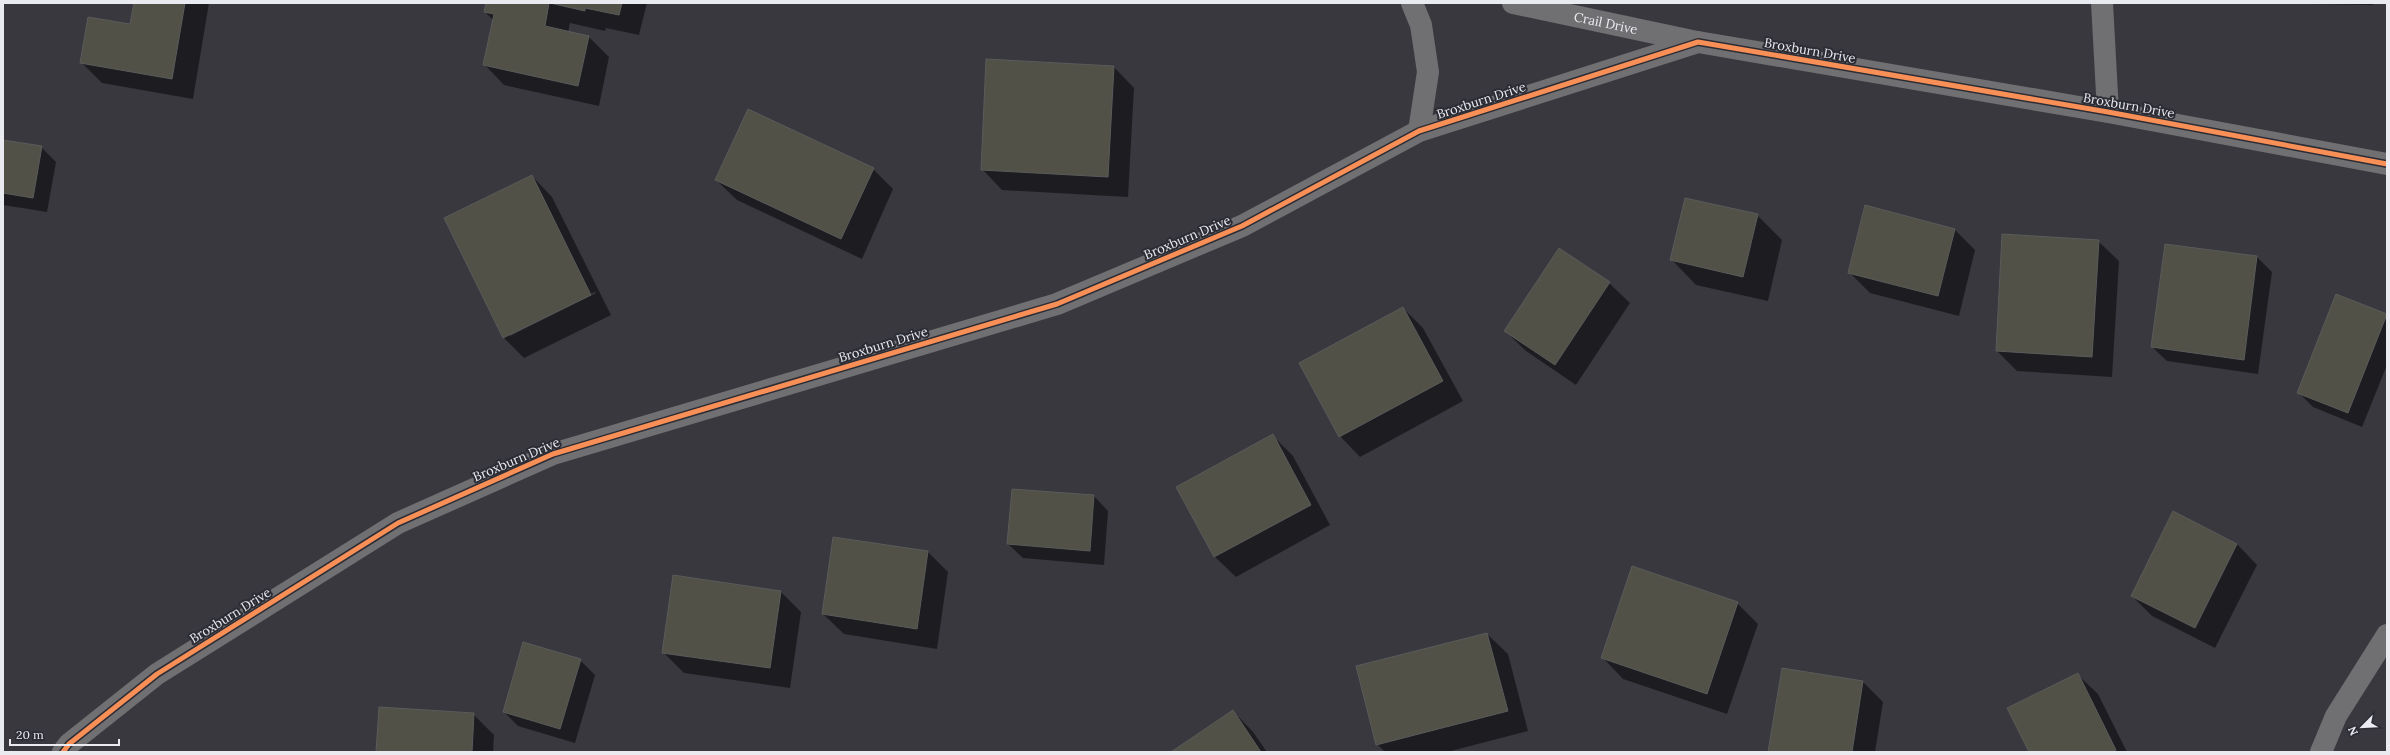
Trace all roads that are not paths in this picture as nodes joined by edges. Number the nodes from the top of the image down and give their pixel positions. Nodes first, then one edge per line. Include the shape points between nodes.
1 (1412, 3) edge
2 (1513, 3) edge
3 (2102, 3) edge
4 (1698, 42) junction
5 (2108, 112) junction
6 (1419, 131) junction
7 (2387, 164) edge
8 (2387, 635) edge
9 (63, 752) edge
10 (2321, 752) edge

1 - 6 street via 1421,25 1428,72
2 - 4 street, Crail Drive
3 - 5 street
4 - 5 street, Broxburn Drive
4 - 6 street, Broxburn Drive
5 - 7 street, Broxburn Drive
6 - 9 street, Broxburn Drive via 1242,226 1057,304 554,454 398,523 157,674 69,744
8 - 10 street via 2336,716

